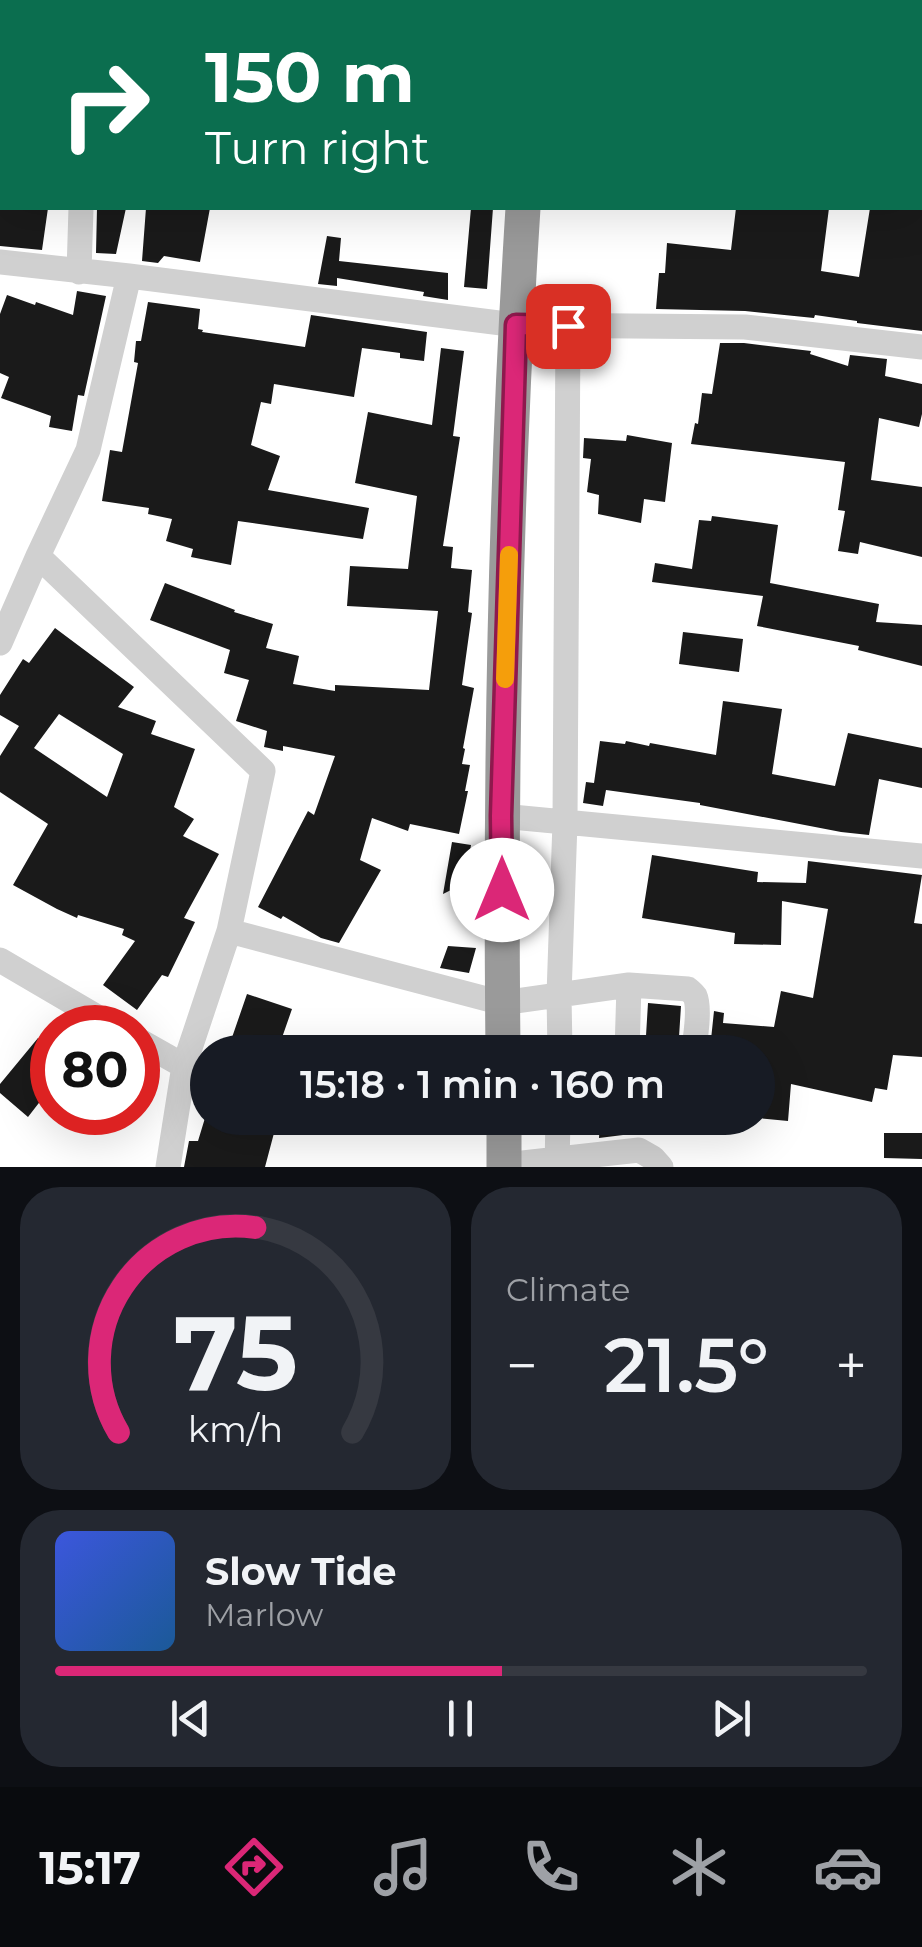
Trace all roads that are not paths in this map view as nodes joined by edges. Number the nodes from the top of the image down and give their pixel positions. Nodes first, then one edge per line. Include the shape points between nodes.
1 (81, 210) edge
2 (523, 210) edge
3 (0, 262) edge
4 (78, 272) junction
5 (129, 276) junction
6 (516, 325) junction
7 (568, 326) junction
8 (922, 347) edge
9 (38, 556) junction
10 (0, 643) edge
11 (501, 816) junction
12 (565, 822) junction
13 (922, 856) edge
14 (229, 931) junction
15 (0, 960) edge
16 (629, 986) junction
17 (559, 995) junction
18 (502, 1003) junction
19 (77, 1005) edge
20 (503, 1035) edge
21 (560, 1035) edge
22 (628, 1035) edge
23 (696, 1035) edge
24 (160, 1052) edge
25 (184, 1066) junction
26 (504, 1135) edge
27 (558, 1135) edge
28 (557, 1163) edge
29 (504, 1166) edge
30 (168, 1167) edge
31 (661, 1167) edge

1 - 4 street
2 - 6 highway
3 - 4 street
4 - 5 street
5 - 6 street
5 - 9 street via 88,450
6 - 7 street
6 - 11 highway
7 - 8 street via 746,327
7 - 12 street
9 - 10 street
9 - 14 street via 263,771
11 - 12 street
11 - 18 highway
12 - 13 street
12 - 17 street
14 - 18 street
14 - 25 street
15 - 19 street
16 - 17 street
16 - 22 street
16 - 23 street via 688,989
17 - 18 street
17 - 21 street
18 - 20 highway
24 - 25 street
25 - 30 street
26 - 29 highway
27 - 28 street
28 - 29 street
28 - 31 street via 640,1150

